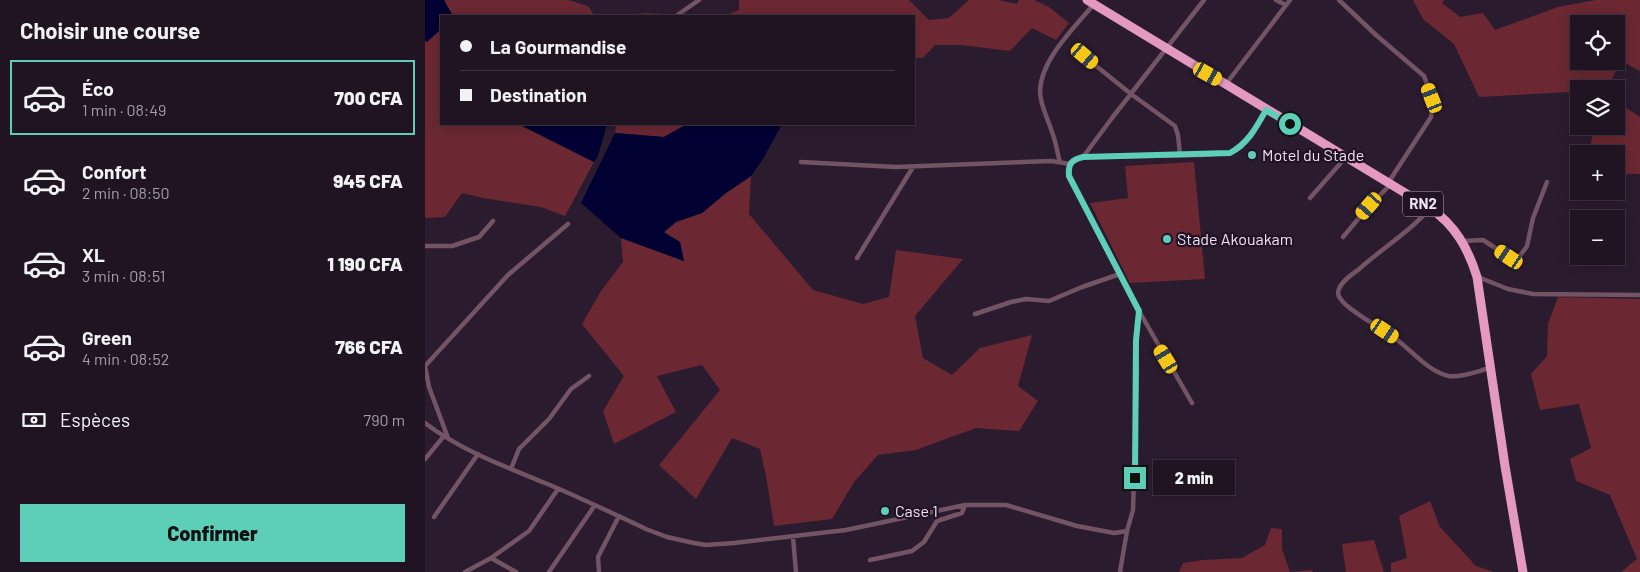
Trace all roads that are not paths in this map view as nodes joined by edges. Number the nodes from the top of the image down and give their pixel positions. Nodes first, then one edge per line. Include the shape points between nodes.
1 (699, 0) edge
2 (1204, 0) edge
3 (1276, 0) edge
4 (1291, 0) edge
5 (1339, 0) edge
6 (1091, 2) edge
7 (1286, 5) junction
8 (677, 15) edge
9 (1167, 48) junction
10 (1085, 56) dead end
11 (1226, 84) junction
12 (1131, 94) junction
13 (1266, 110) junction
14 (1180, 155) junction
15 (1083, 157) junction
16 (1346, 158) junction
17 (801, 162) dead end
18 (1060, 162) junction
19 (1069, 164) junction
20 (913, 167) junction
21 (1547, 182) dead end
22 (1389, 184) junction
23 (1310, 198) dead end
24 (1430, 208) junction
25 (493, 221) dead end
26 (569, 224) dead end
27 (1343, 237) dead end
28 (1463, 241) junction
29 (425, 246) edge
30 (857, 258) dead end
31 (1120, 274) junction
32 (1477, 277) junction
33 (1640, 295) edge
34 (1139, 311) junction
35 (975, 314) dead end
36 (425, 366) edge
37 (1490, 368) junction
38 (589, 376) dead end
39 (1192, 403) dead end
40 (425, 423) edge
41 (447, 437) junction
42 (478, 454) junction
43 (425, 459) edge
44 (511, 469) junction
45 (559, 489) junction
46 (595, 505) junction
47 (965, 505) junction
48 (619, 516) junction
49 (434, 517) dead end
50 (1127, 531) junction
51 (793, 537) junction
52 (491, 558) junction
53 (870, 560) dead end
54 (465, 572) edge
55 (516, 572) edge
56 (549, 572) edge
57 (599, 572) edge
58 (796, 572) edge
59 (1120, 572) edge
60 (1523, 572) edge

1 - 8 street
2 - 9 street
3 - 7 street
4 - 7 street
5 - 22 street via 1424,76 1432,98 1431,117
6 - 9 highway, RN2
6 - 18 street via 1050,59 1042,81 1042,102
7 - 11 street
9 - 11 highway, RN2
9 - 12 street
10 - 12 street
11 - 13 highway, RN2
12 - 14 street via 1175,126
12 - 15 street
13 - 14 street via 1251,136 1230,153
13 - 16 highway, RN2
14 - 15 street
15 - 19 street
16 - 22 highway, RN2
16 - 23 street
17 - 20 street
18 - 19 street
18 - 20 street
19 - 31 street via 1069,176
20 - 30 street
21 - 28 street via 1533,218 1527,246 1519,256 1509,257 1483,240
22 - 24 highway, RN2
22 - 27 street
24 - 28 highway, RN2 via 1442,216
24 - 37 street via 1417,223 1344,282 1337,291 1338,295 1345,304 1441,373 1456,376
25 - 29 street via 479,237 453,246
26 - 36 street via 508,275
28 - 32 highway, RN2
31 - 34 street
31 - 35 street via 1049,301 1026,299
32 - 33 street via 1533,294
32 - 37 highway, RN2
34 - 39 street
34 - 50 street via 1134,502
36 - 41 street
37 - 60 highway, RN2
38 - 44 street via 571,389 549,420 519,450
40 - 41 street
41 - 42 street
41 - 43 street
42 - 44 street
42 - 49 street
44 - 45 street
45 - 46 street
45 - 52 street via 529,531
46 - 48 street
46 - 56 street
47 - 50 street via 1006,506 1077,526 1114,533
47 - 51 street via 846,530
47 - 53 street via 962,513 937,521 924,542 912,552
48 - 51 street via 667,537 700,544
48 - 57 street via 598,557
50 - 59 street
51 - 58 street
52 - 54 street
52 - 55 street

